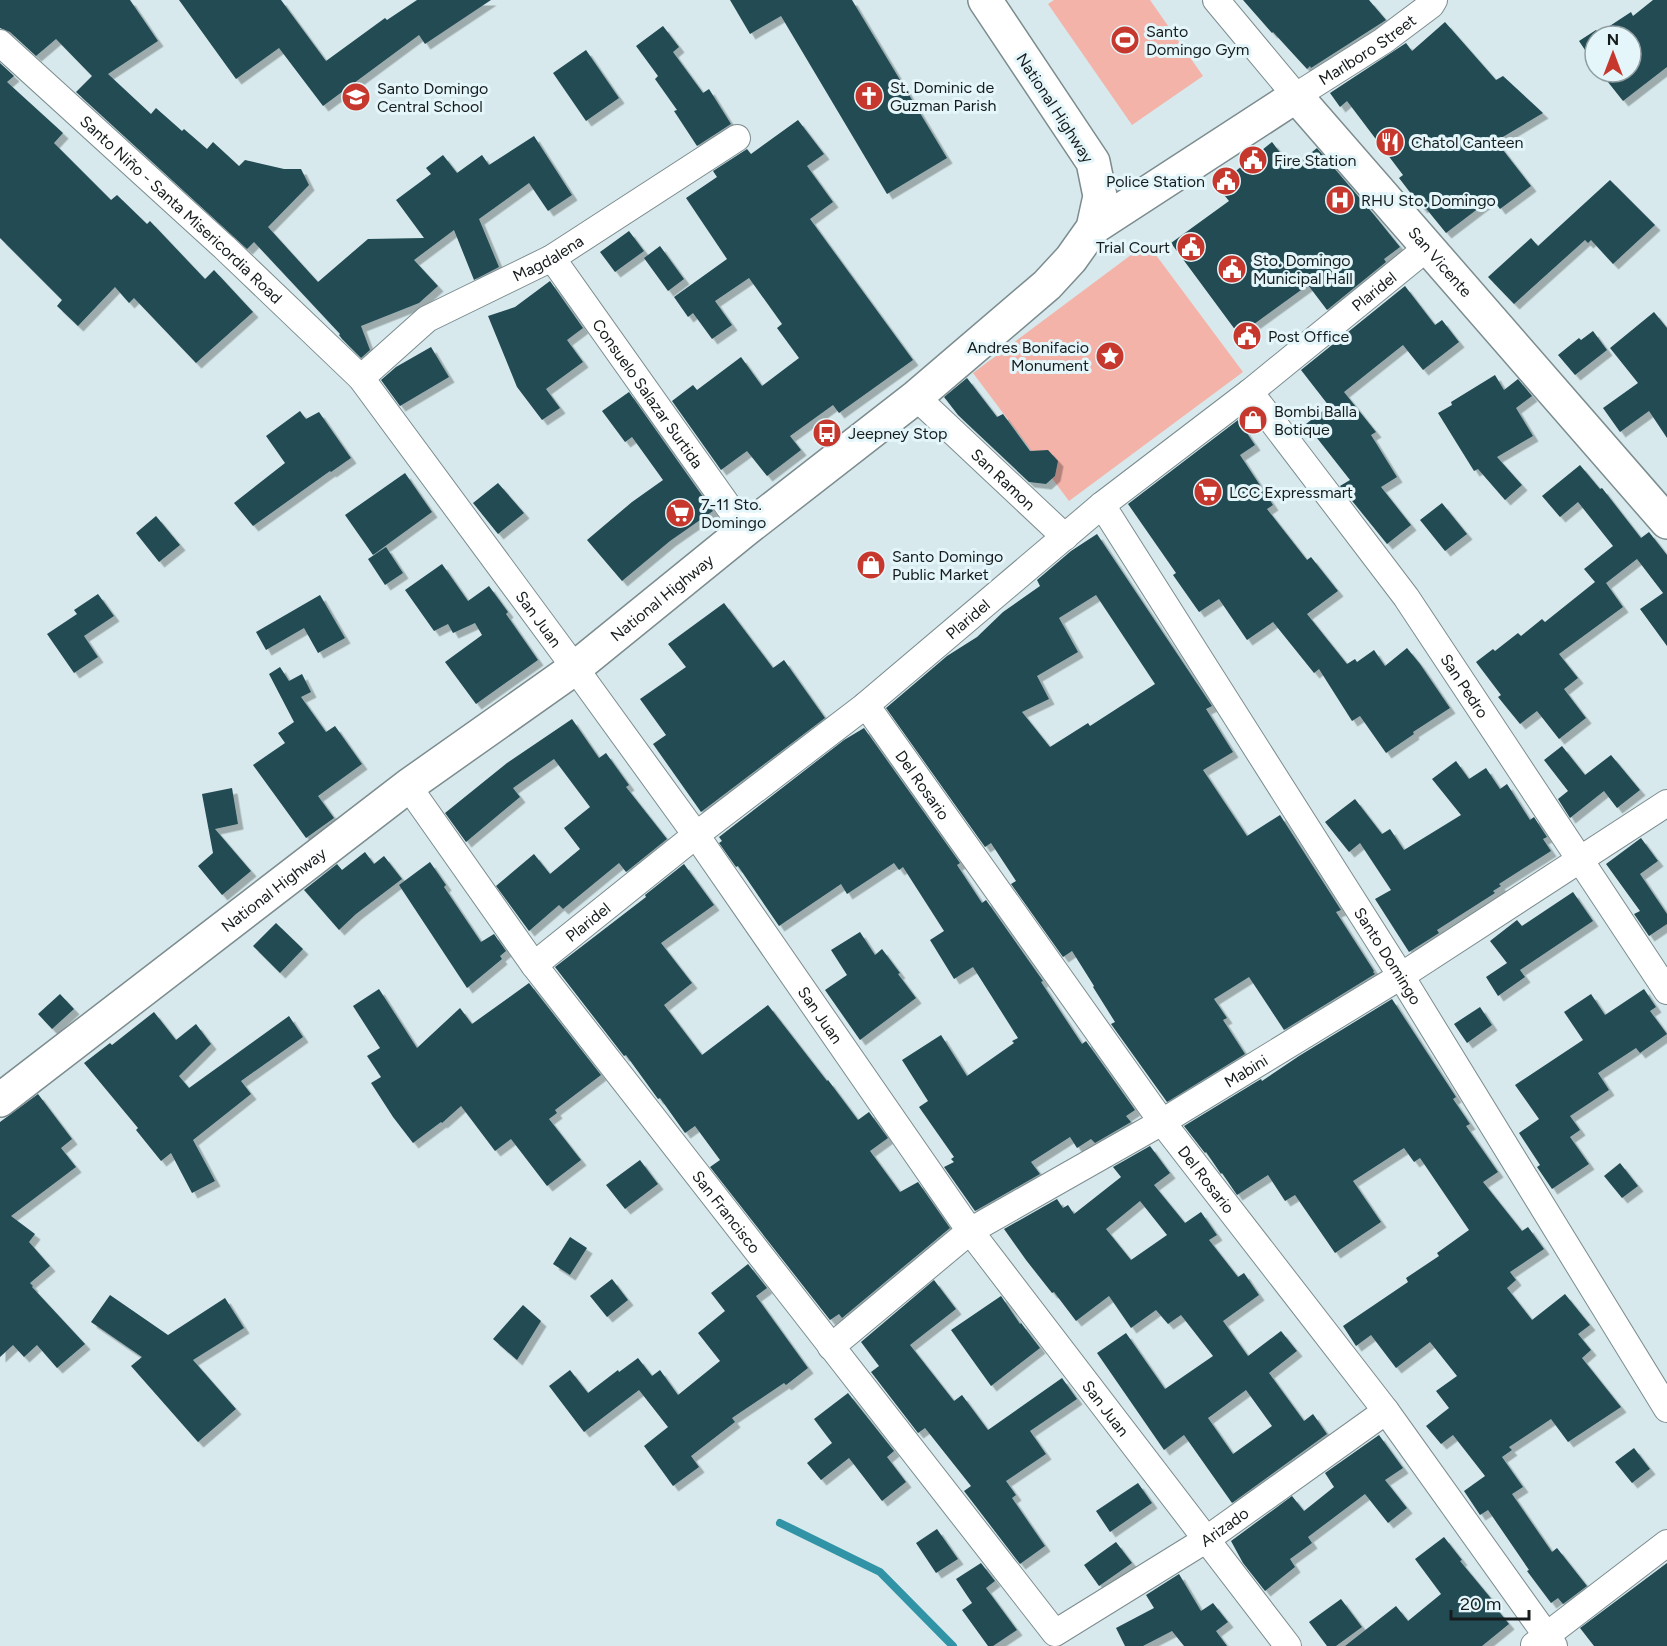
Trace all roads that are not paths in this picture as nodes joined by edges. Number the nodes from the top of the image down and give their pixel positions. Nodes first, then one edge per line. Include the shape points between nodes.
1 (985, 0) edge
2 (1216, 0) edge
3 (1434, 0) edge
4 (0, 43) edge
5 (1296, 96) junction
6 (736, 138) dead end
7 (1093, 228) junction
8 (1427, 248) junction
9 (552, 258) junction
10 (361, 378) junction
11 (1250, 392) junction
12 (916, 397) junction
13 (1102, 505) junction
14 (1667, 522) edge
15 (745, 530) junction
16 (1065, 537) junction
17 (575, 668) junction
18 (866, 705) junction
19 (408, 786) junction
20 (1667, 803) edge
21 (696, 835) junction
22 (1579, 860) junction
23 (534, 965) junction
24 (1401, 976) junction
25 (1667, 991) edge
26 (0, 1100) edge
27 (1162, 1122) junction
28 (970, 1231) junction
29 (831, 1347) junction
30 (1667, 1409) edge
31 (1386, 1411) junction
32 (1207, 1539) junction
33 (1667, 1543) edge
34 (1055, 1633) joint
35 (1544, 1643) edge
36 (1288, 1646) edge

1 - 7 main road, National Highway via 1093,162 1100,196
2 - 5 street, San Vicente
3 - 5 street, Marlboro Street via 1383,40
4 - 10 street, Santo Niño - Santa Misericordia Road
5 - 7 main road
5 - 8 main road, San Vicente
6 - 9 street, Magdalena
7 - 12 main road, National Highway via 1047,285
8 - 11 street, Plaridel
8 - 14 main road, San Vicente
9 - 10 street, Magdalena via 427,319
9 - 15 street, Consuelo Salazar Surtida
10 - 17 street, San Juan
11 - 13 street, Plaridel
11 - 22 street, San Pedro via 1406,597
12 - 15 main road, National Highway
12 - 16 street, San Ramon
13 - 16 street, Plaridel
13 - 24 street, Santo Domingo
15 - 17 main road, National Highway
16 - 18 street, Plaridel
17 - 19 main road, National Highway
17 - 21 street, San Juan
18 - 21 street, Plaridel
18 - 27 street, Del Rosario
19 - 23 street, San Francisco
19 - 26 main road, National Highway
20 - 22 street, Mabini
21 - 23 street, Plaridel
21 - 28 street, San Juan
22 - 24 street, Mabini
22 - 25 street, San Pedro
23 - 29 street, San Francisco
24 - 27 street, Mabini
24 - 30 street, Santo Domingo
27 - 28 street, Mabini
27 - 31 street, Del Rosario
28 - 29 street, Mabini
28 - 32 street, San Juan
29 - 34 street, San Francisco
31 - 32 street, Arizado
31 - 35 street, Del Rosario
32 - 34 street, Arizado
32 - 36 street, San Juan
33 - 35 street

